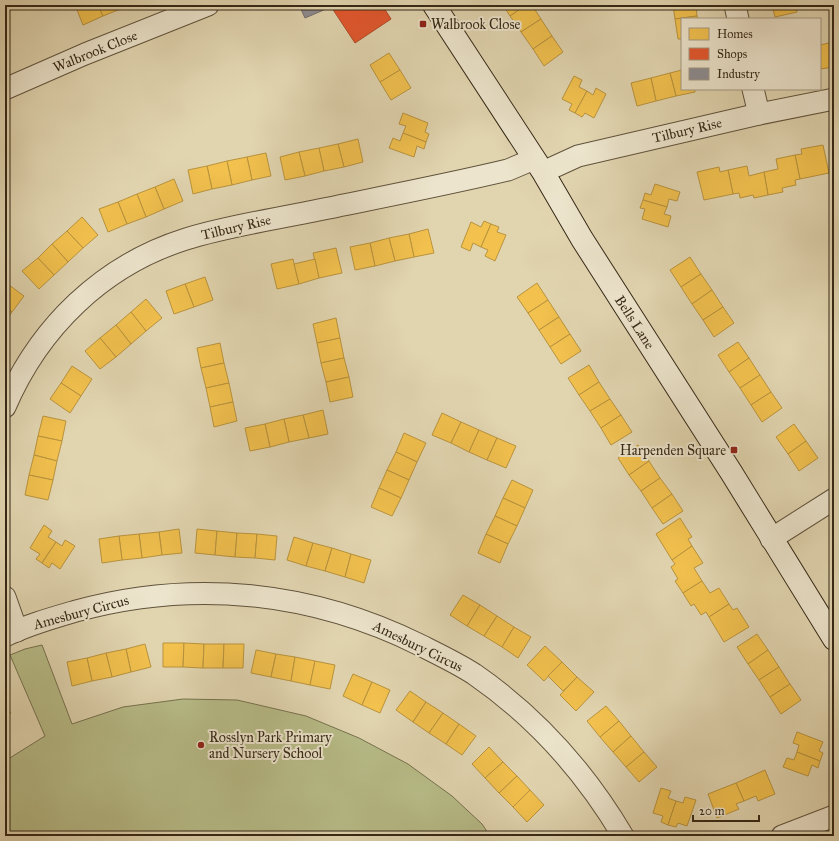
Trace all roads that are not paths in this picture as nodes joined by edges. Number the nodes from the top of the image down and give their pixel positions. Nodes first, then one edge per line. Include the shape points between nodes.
1 (208, 5) edge
2 (434, 5) edge
3 (734, 5) edge
4 (738, 18) edge
5 (5, 89) edge
6 (753, 90) edge
7 (834, 99) edge
8 (758, 114) junction
9 (538, 166) junction
10 (5, 407) edge
11 (834, 499) edge
12 (772, 539) junction
13 (5, 597) edge
14 (11, 633) edge
15 (834, 639) edge
16 (834, 816) edge
17 (623, 836) edge
18 (782, 836) edge

1 - 5 street, Walbrook Close
2 - 9 main road, Bells Lane
3 - 4 street
6 - 8 street
7 - 8 street, Tilbury Rise
8 - 9 street, Tilbury Rise
9 - 10 street, Tilbury Rise via 241,225 185,239 156,250 121,268 72,306 39,345 19,377
9 - 12 main road, Bells Lane
11 - 12 street
12 - 15 main road, Bells Lane
13 - 14 street
14 - 17 street, Amesbury Circus via 53,617 101,604 150,596 199,593 248,595 297,602 345,614 391,630 437,653 473,674 507,699 571,762
16 - 18 street

